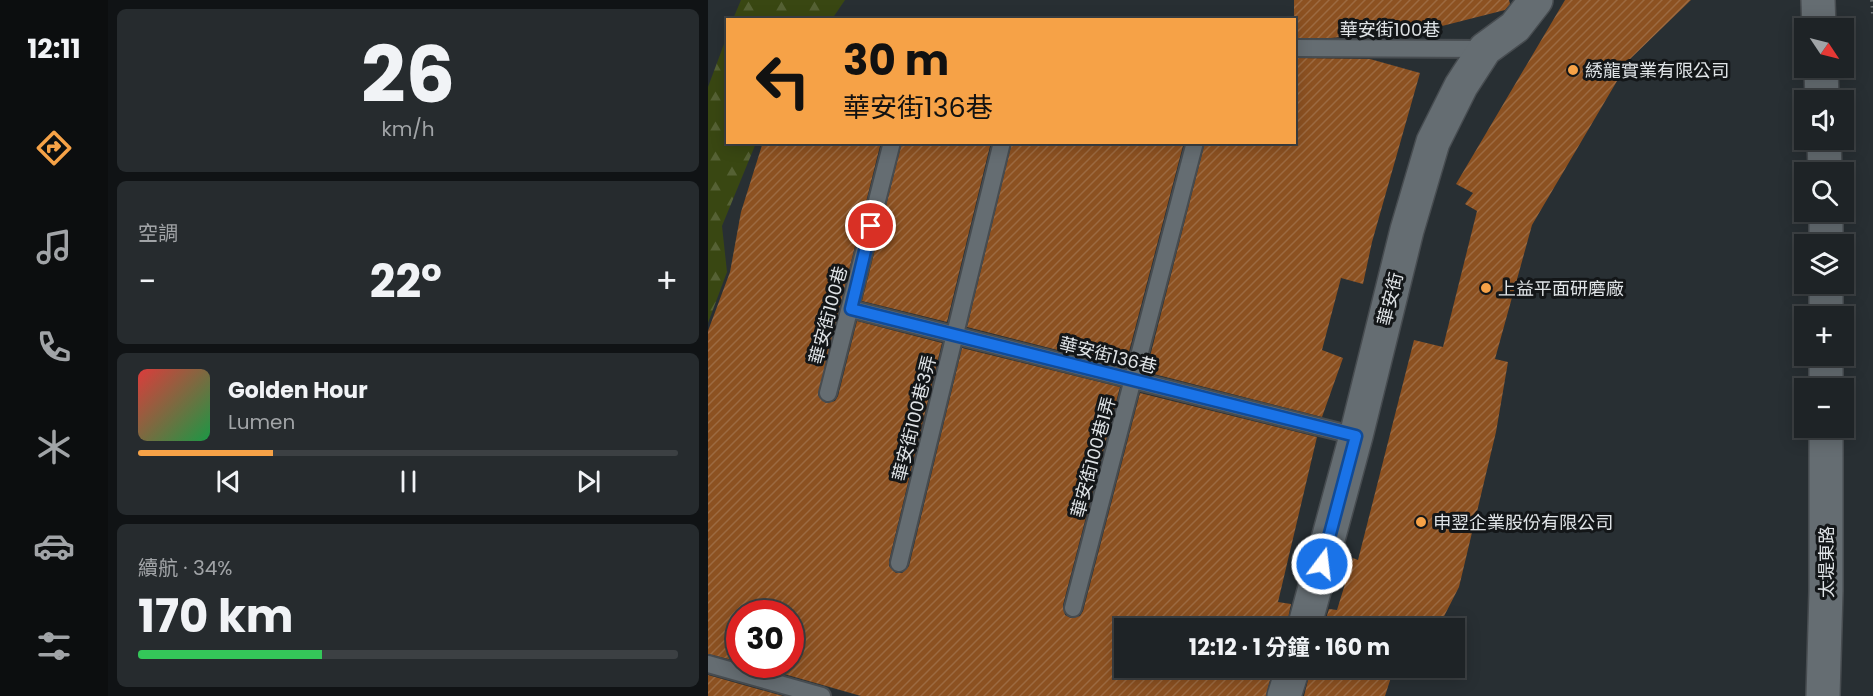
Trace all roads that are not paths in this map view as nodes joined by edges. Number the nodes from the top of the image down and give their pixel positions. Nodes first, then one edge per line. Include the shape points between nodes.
1 (1536, 0) edge
2 (1818, 0) edge
3 (1819, 18) edge
4 (1296, 48) edge
5 (1485, 49) junction
6 (892, 144) edge
7 (1002, 144) edge
8 (1194, 144) edge
9 (851, 309) junction
10 (954, 337) junction
11 (1133, 381) junction
12 (828, 393) dead end
13 (1356, 436) junction
14 (1826, 438) edge
15 (899, 563) dead end
16 (1073, 608) dead end
17 (1307, 618) edge
18 (708, 664) edge
19 (1290, 678) edge
20 (822, 696) edge
21 (1284, 696) edge
22 (1823, 696) edge

1 - 5 street, 華安街 via 1515,27
2 - 3 street
4 - 5 lane, 華安街100巷
5 - 13 street, 華安街 via 1433,142
6 - 9 lane, 華安街100巷
7 - 10 lane, 華安街100巷3弄
8 - 11 lane, 華安街100巷1弄
9 - 10 lane, 華安街136巷
9 - 12 lane, 華安街100巷
10 - 11 lane, 華安街136巷
10 - 15 lane, 華安街100巷3弄
11 - 13 lane, 華安街136巷
11 - 16 lane, 華安街100巷1弄
13 - 17 street, 華安街
14 - 22 street, 太堤東路
18 - 20 lane
19 - 21 street

